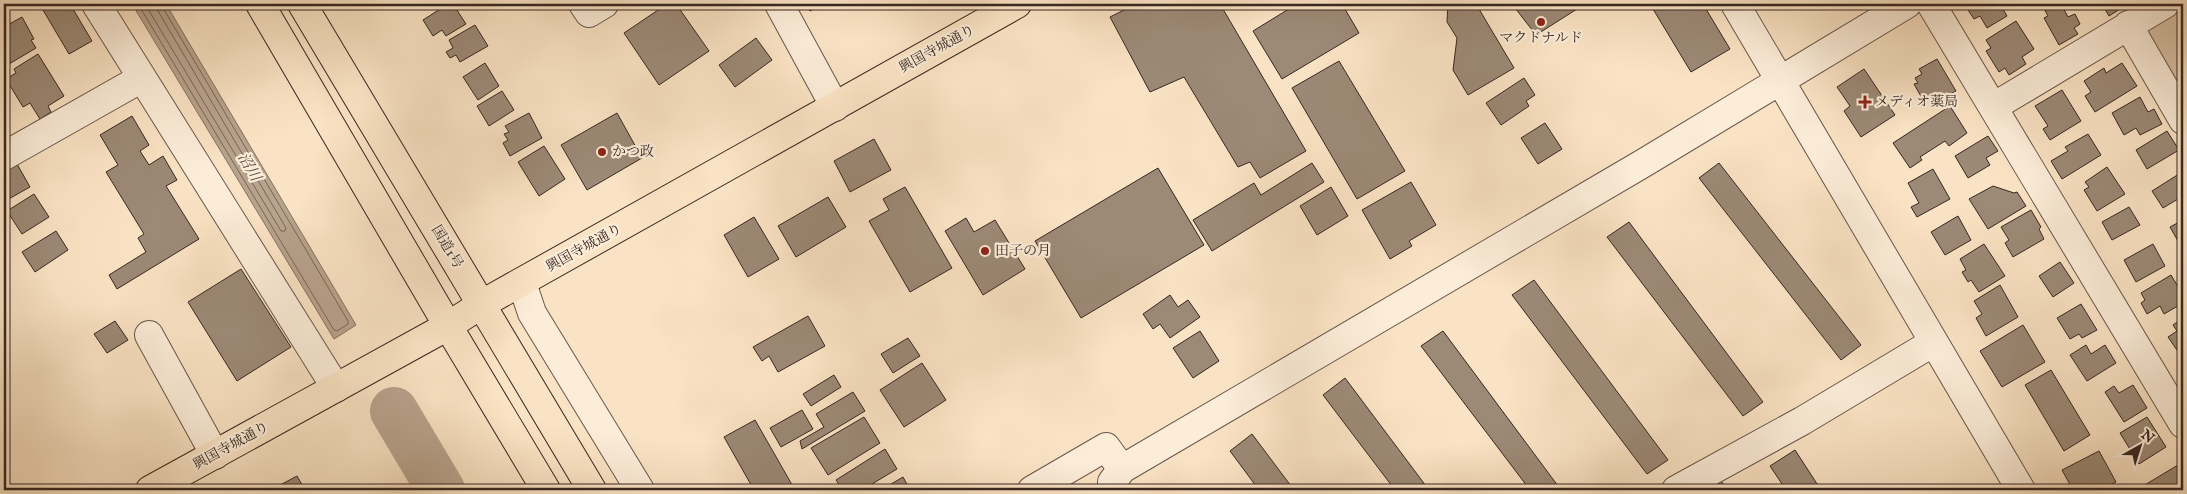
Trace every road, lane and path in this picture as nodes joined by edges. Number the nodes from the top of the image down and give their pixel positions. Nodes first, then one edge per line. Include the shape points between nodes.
1 (96, 4) edge
2 (260, 4) edge
3 (302, 4) edge
4 (583, 4) edge
5 (604, 4) edge
6 (779, 4) edge
7 (1017, 4) edge
8 (1735, 4) edge
9 (1907, 4) edge
10 (1931, 4) edge
11 (2165, 4) edge
12 (2128, 25) junction
13 (142, 78) junction
14 (1780, 80) junction
15 (835, 107) junction
16 (1993, 107) junction
17 (2183, 120) edge
18 (5, 151) edge
19 (522, 283) junction
20 (482, 304) junction
21 (448, 326) junction
22 (150, 334) dead end
23 (1934, 342) junction
24 (336, 388) junction
25 (2183, 424) edge
26 (214, 455) junction
27 (1117, 480) edge
28 (150, 490) edge
29 (546, 490) edge
30 (592, 490) edge
31 (640, 490) edge
32 (1032, 490) edge
33 (1676, 490) edge
34 (2021, 490) edge

1 - 13 street
2 - 21 main road
3 - 20 main road, 国道1号
4 - 5 street via 589,13
6 - 15 street
7 - 15 main road, 興国寺城通り
8 - 14 street
9 - 14 street
10 - 16 street
11 - 12 street
12 - 16 street
12 - 17 street
13 - 18 street
13 - 24 street
14 - 23 street
14 - 27 street
15 - 19 main road, 興国寺城通り
16 - 25 street
19 - 20 main road, 興国寺城通り
19 - 31 street via 532,313
20 - 21 main road, 興国寺城通り
20 - 30 main road, 国道1号
21 - 24 main road, 興国寺城通り
21 - 29 main road
22 - 26 street
23 - 33 street
23 - 34 street
24 - 26 main road, 興国寺城通り
26 - 28 main road, 興国寺城通り
27 - 32 street via 1106,447

